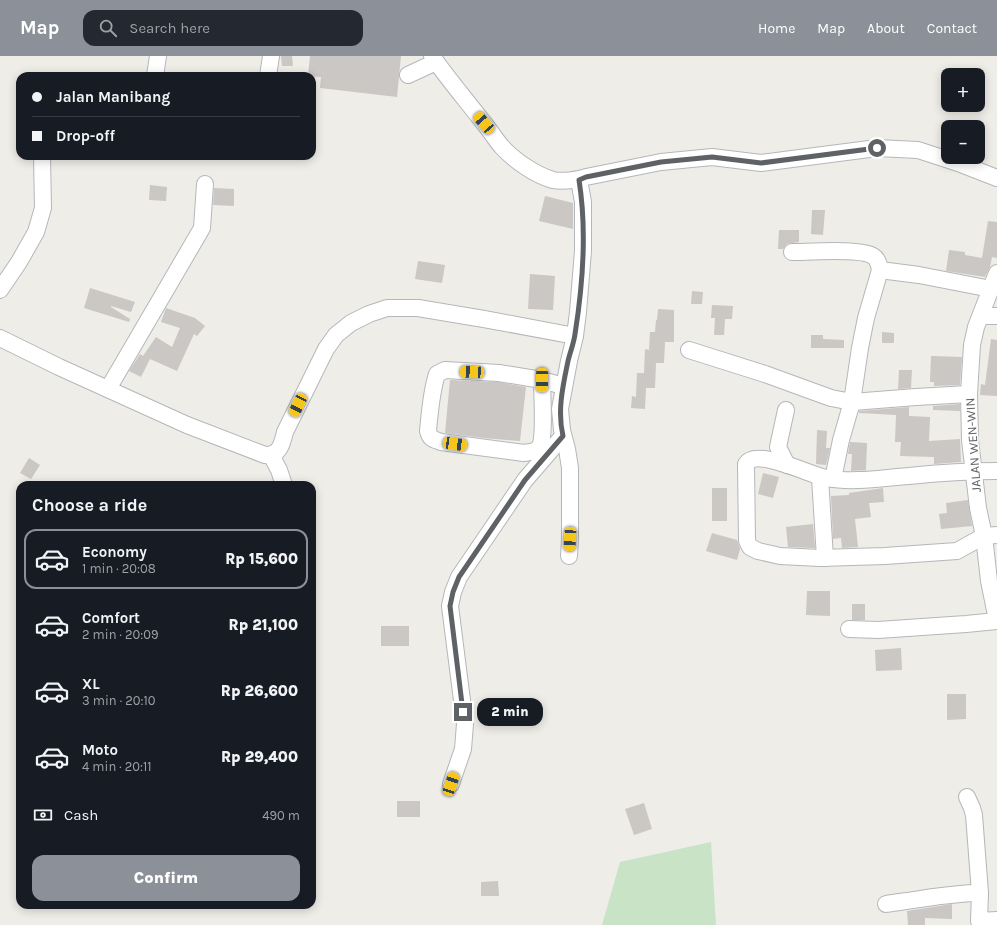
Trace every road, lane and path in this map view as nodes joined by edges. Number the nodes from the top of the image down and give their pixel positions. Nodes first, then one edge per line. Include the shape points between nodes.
1 (158, 56) edge
2 (272, 56) edge
3 (434, 59) edge
4 (156, 72) edge
5 (269, 72) edge
6 (408, 74) dead end
7 (42, 160) edge
8 (997, 178) edge
9 (579, 180) junction
10 (205, 184) dead end
11 (792, 252) dead end
12 (880, 270) junction
13 (997, 273) edge
14 (991, 289) junction
15 (0, 290) edge
16 (989, 316) edge
17 (575, 336) junction
18 (0, 338) edge
19 (689, 350) dead end
20 (542, 380) junction
21 (563, 386) junction
22 (108, 389) junction
23 (968, 394) junction
24 (852, 402) junction
25 (786, 410) dead end
26 (563, 436) junction
27 (271, 455) junction
28 (788, 465) junction
29 (974, 471) junction
30 (997, 471) edge
31 (826, 478) junction
32 (283, 481) edge
33 (990, 536) edge
34 (568, 556) dead end
35 (825, 558) junction
36 (997, 621) edge
37 (849, 629) dead end
38 (451, 784) dead end
39 (967, 797) dead end
40 (980, 893) junction
41 (886, 904) dead end
42 (997, 920) edge
43 (979, 923) edge

1 - 4 street
2 - 5 street
3 - 6 street
3 - 9 street via 501,146 511,155 538,174 554,180
7 - 15 street via 44,208 36,232
8 - 9 street via 918,150 877,148 761,163 712,157 661,162
9 - 17 street via 583,251
10 - 22 street via 202,228
11 - 12 street via 867,253 876,259
12 - 14 street
12 - 24 street via 860,348
13 - 14 street, JALAN WEN-WIN
14 - 16 street, JALAN WEN-WIN
16 - 23 street, JALAN WEN-WIN via 976,327
17 - 21 street
17 - 27 street via 418,308 387,308 368,314 336,335 326,348 280,447
18 - 22 street
19 - 24 street via 832,398
20 - 20 street via 543,434 540,446 535,451 524,453 441,442 429,436 432,394 437,374 445,370 499,373
20 - 21 street
21 - 26 street via 560,409
22 - 27 street via 187,425 265,455
23 - 24 street
23 - 29 street, JALAN WEN-WIN
24 - 31 street
25 - 28 street via 778,447
26 - 34 street via 570,468
26 - 38 street via 525,480 459,577 453,592 450,613 465,724 463,749
27 - 32 street
28 - 31 street
28 - 35 street via 764,459 752,459 746,464 747,541 750,547 758,551 780,556
29 - 30 street
29 - 31 street via 859,480
29 - 33 street, JALAN WEN-WIN via 978,508
31 - 35 street
33 - 35 street via 957,551
33 - 36 street, JALAN WEN-WIN via 989,581
36 - 37 street via 878,630
39 - 40 street via 974,815
40 - 41 street
40 - 43 street
42 - 43 street

